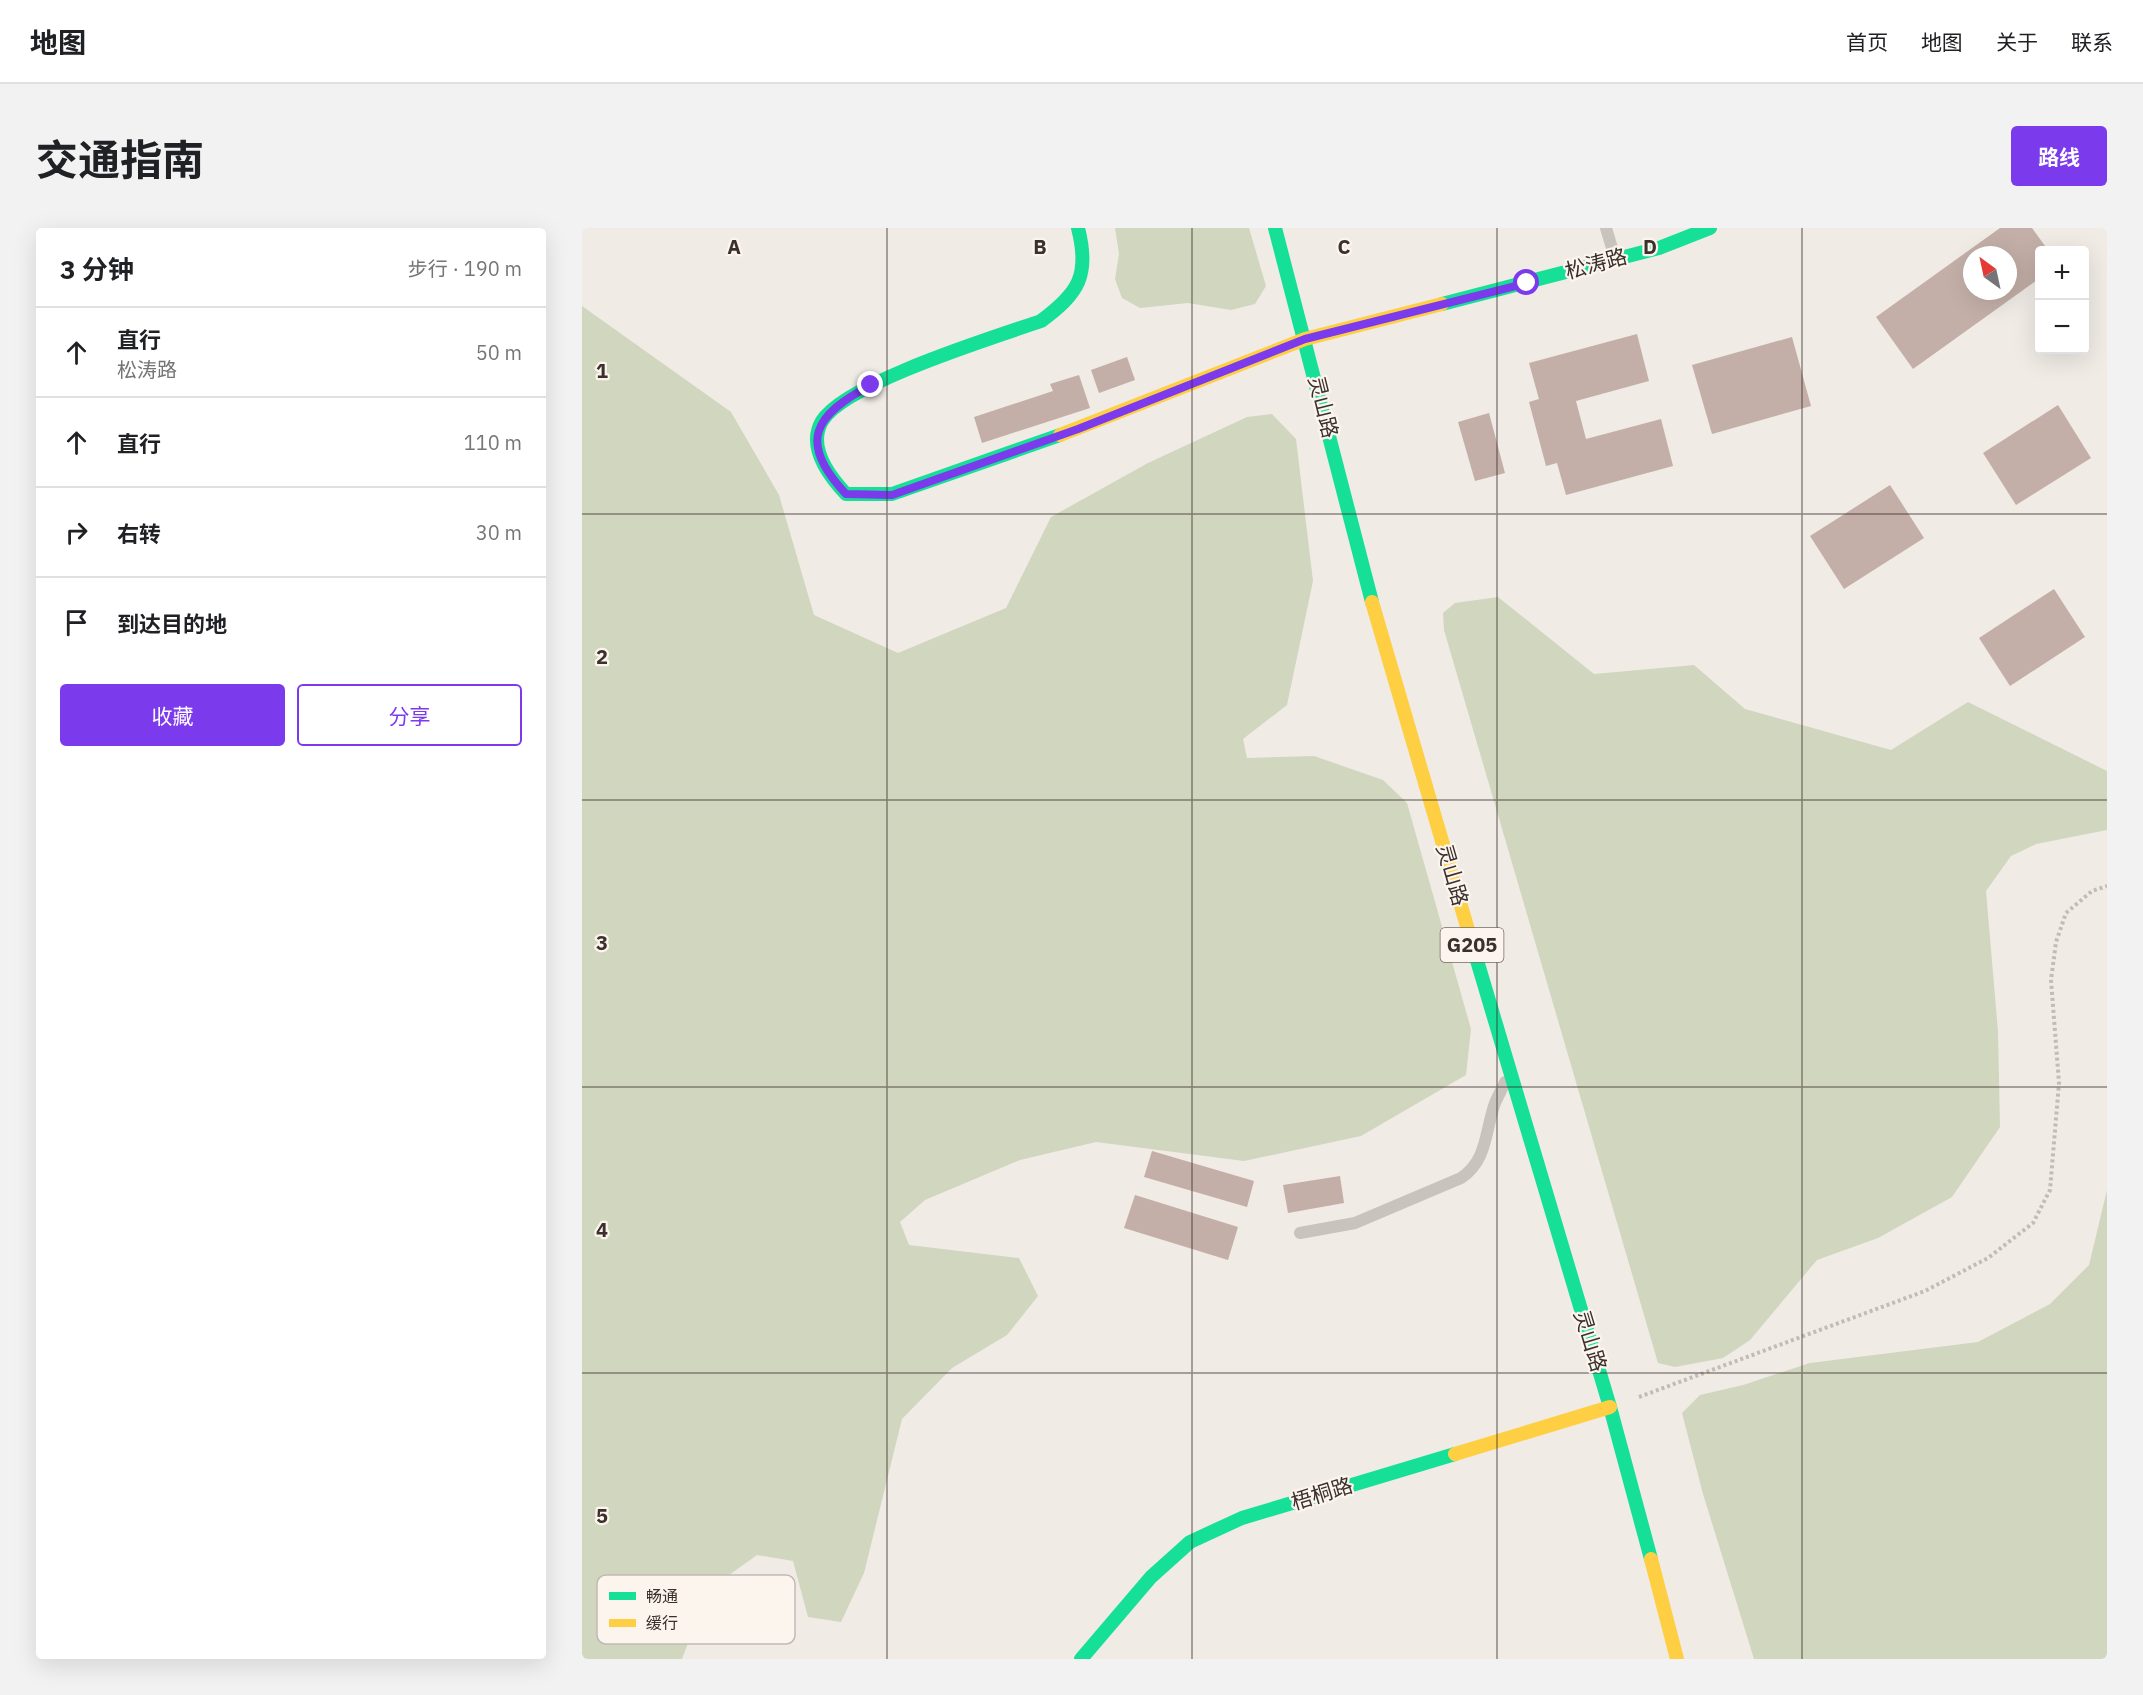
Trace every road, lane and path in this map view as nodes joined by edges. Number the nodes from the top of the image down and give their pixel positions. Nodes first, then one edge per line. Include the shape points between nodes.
1 (1078, 228) edge
2 (1275, 228) edge
3 (1606, 228) edge
4 (1710, 228) edge
5 (1615, 260) junction
6 (1305, 339) junction
7 (2107, 886) edge
8 (1510, 1072) junction
9 (1300, 1233) dead end
10 (1610, 1407) junction
11 (1081, 1659) edge
12 (1677, 1659) edge

1 - 6 main road, 松涛路 via 1085,266 1078,288 1064,304 1041,321 871,385 842,400 822,420 817,448 826,472 846,494 892,495 1078,429
2 - 6 main road, 灵山路 / G205
3 - 5 lane
4 - 5 main road, 松涛路
5 - 6 main road, 松涛路
6 - 8 main road, 灵山路 / G205 via 1362,566
7 - 10 path via 2092,891 2066,913 2056,942 2051,980 2058,1095 2050,1190 2033,1222 1988,1258 1925,1291
8 - 9 lane via 1495,1103 1482,1155 1473,1170 1355,1223
8 - 10 main road, 灵山路 / G205
10 - 11 main road, 梧桐路 via 1242,1518 1190,1542 1151,1576
10 - 12 main road, 灵山路 / G205

